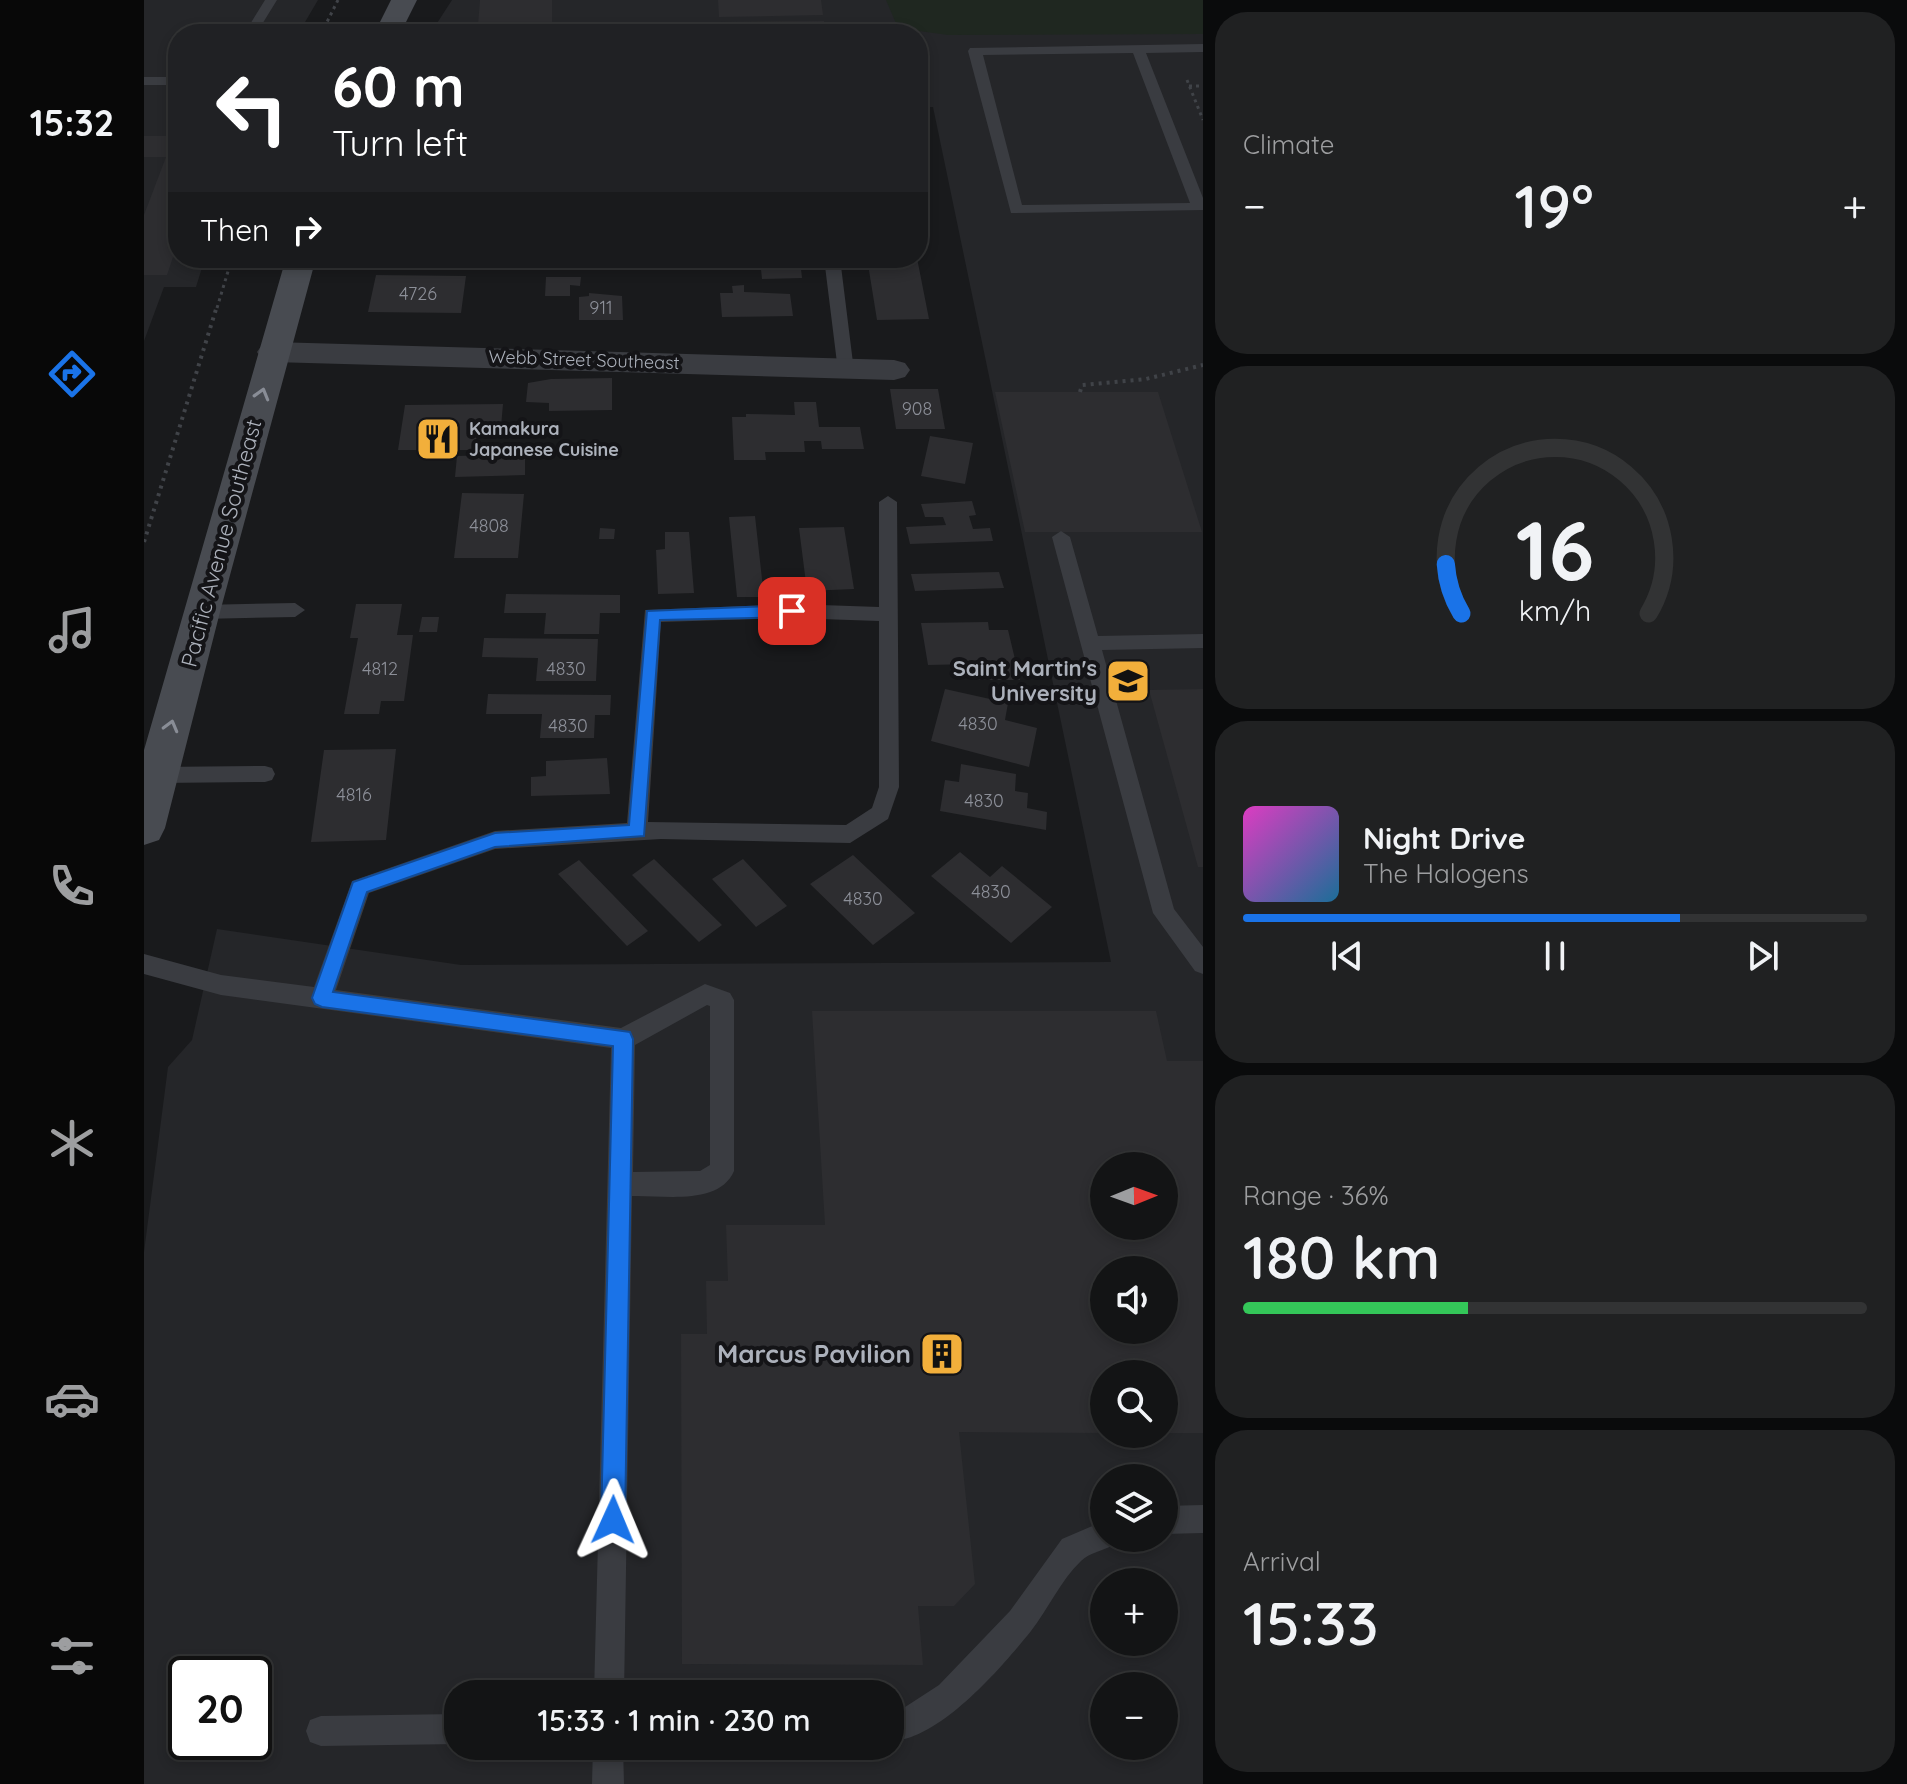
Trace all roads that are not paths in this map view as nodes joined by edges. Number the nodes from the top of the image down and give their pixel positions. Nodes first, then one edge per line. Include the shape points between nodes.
1 (271, 0) edge
2 (404, 0) edge
3 (256, 24) edge
4 (392, 24) edge
5 (1203, 48) edge
6 (1138, 49) junction
7 (144, 81) edge
8 (168, 81) edge
9 (1166, 208) junction
10 (1203, 223) edge
11 (298, 268) edge
12 (833, 268) edge
13 (273, 352) junction
14 (894, 370) dead end
15 (846, 371) junction
16 (888, 502) dead end
17 (1061, 537) dead end
18 (295, 610) dead end
19 (201, 612) junction
20 (889, 614) junction
21 (1203, 641) edge
22 (1090, 643) junction
23 (265, 774) dead end
24 (158, 775) junction
25 (144, 828) edge
26 (637, 831) junction
27 (144, 964) edge
28 (1203, 964) edge
29 (322, 998) junction
30 (623, 1039) junction
31 (621, 1184) junction
32 (1203, 1519) edge
33 (1178, 1520) edge
34 (1090, 1541) edge
35 (609, 1680) edge
36 (904, 1725) edge
37 (444, 1729) edge
38 (321, 1731) dead end
39 (608, 1760) edge
40 (608, 1784) edge

1 - 3 lane
2 - 4 main road
5 - 6 lane
6 - 9 lane via 1199,207
6 - 9 lane via 975,51 1016,210
7 - 8 lane
9 - 10 lane
11 - 13 main road, Pacific Avenue Southeast
12 - 15 lane
13 - 15 street, Webb Street Southeast
19 -> 13 main road, Pacific Avenue Southeast
14 - 15 street, Webb Street Southeast
16 - 20 lane
17 - 22 lane
18 - 19 lane
24 -> 19 main road, Pacific Avenue Southeast
20 - 26 lane via 889,787 881,813 850,834
20 - 26 lane via 652,615
21 - 22 lane
22 - 28 lane via 1164,913
23 - 24 lane
24 - 25 main road, Pacific Avenue Southeast
26 - 29 lane via 495,840 360,887
27 - 29 lane via 221,985
29 - 30 lane
30 - 31 lane
30 - 31 lane via 705,994 722,1000 722,1171 703,1183
31 - 35 lane
32 - 33 lane
34 - 36 lane via 1072,1549 1020,1621 950,1696
37 - 38 lane
39 - 40 lane

